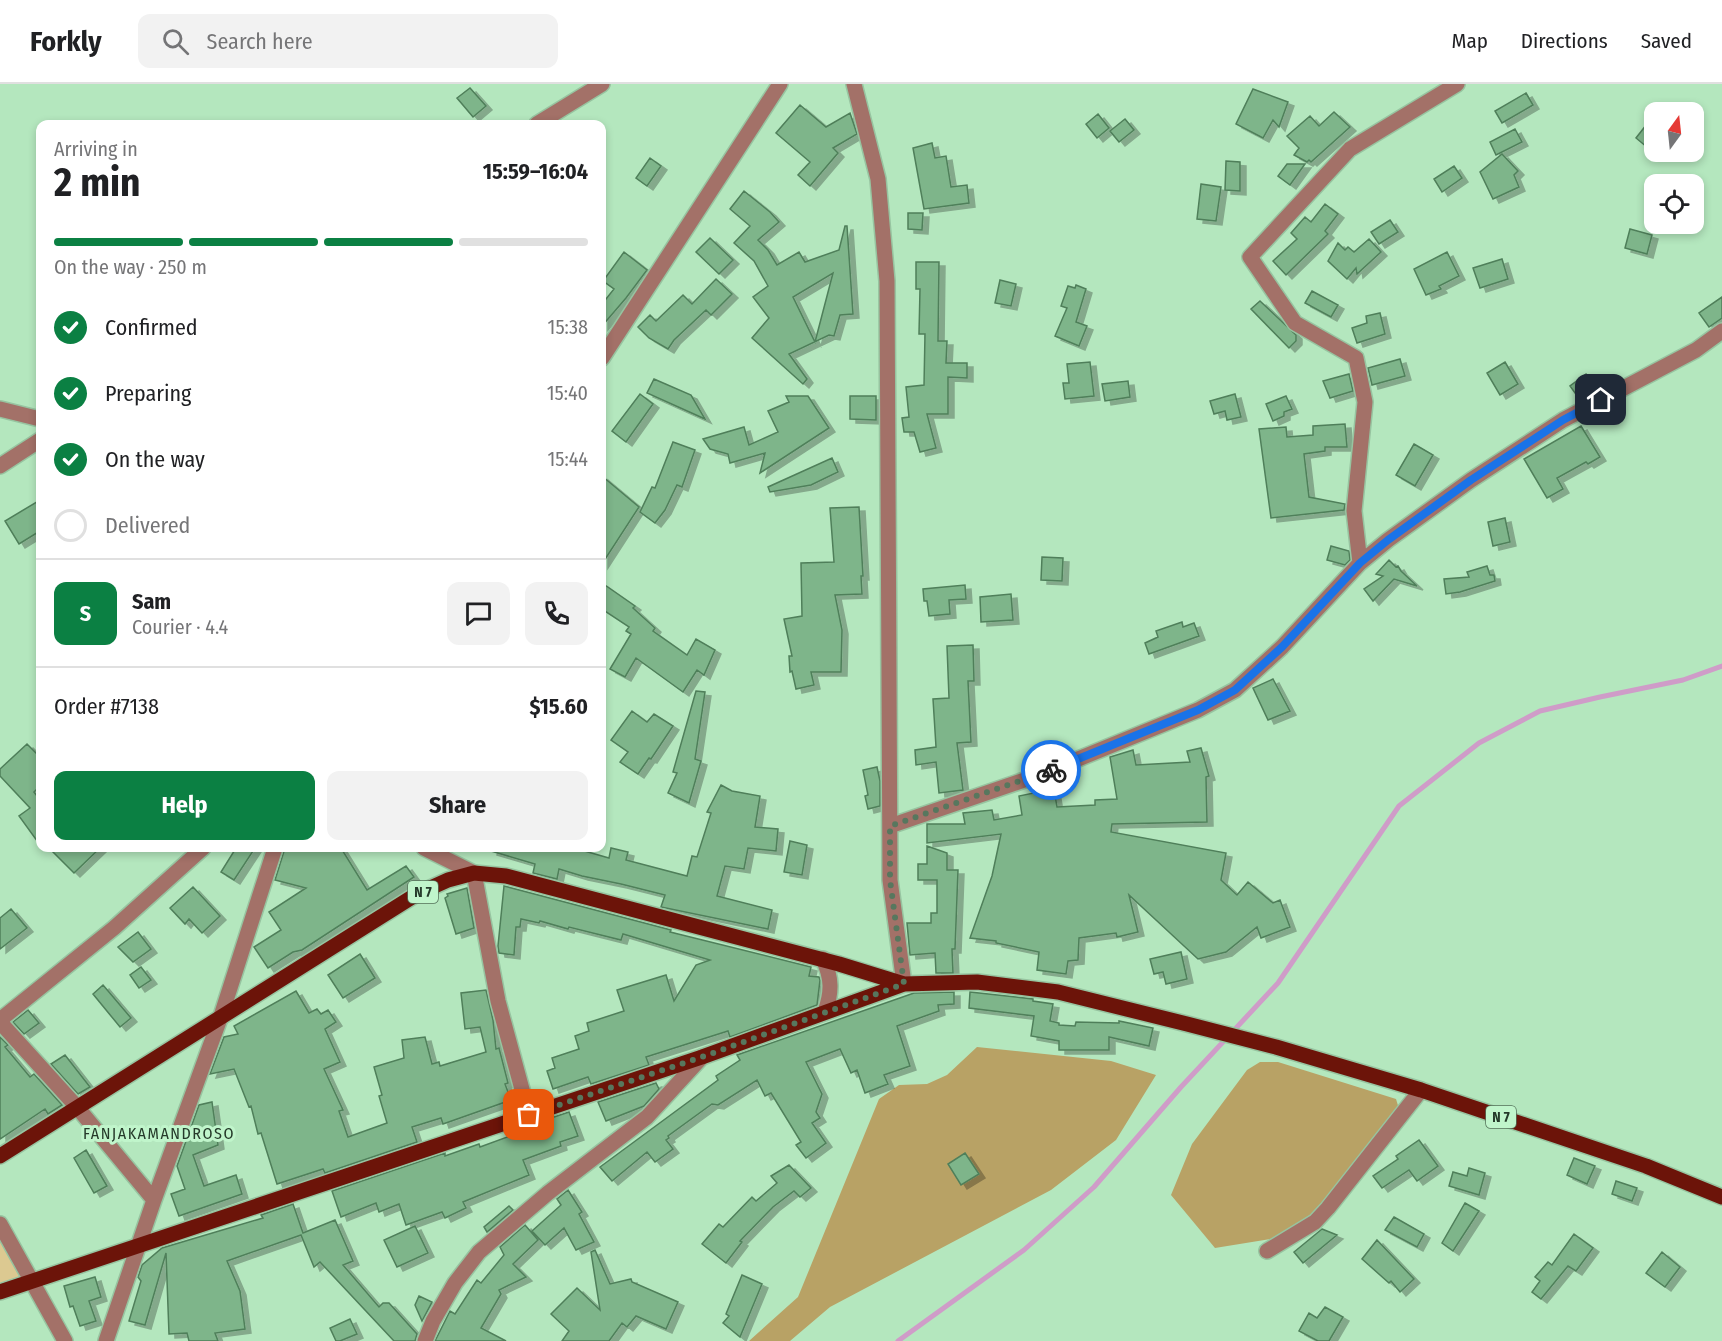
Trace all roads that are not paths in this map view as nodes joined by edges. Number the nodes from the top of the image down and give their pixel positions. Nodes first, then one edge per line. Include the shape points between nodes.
1 (602, 84) edge
2 (780, 84) edge
3 (854, 84) edge
4 (1457, 84) edge
5 (544, 120) edge
6 (1722, 331) edge
7 (606, 352) edge
8 (0, 410) edge
9 (36, 418) edge
10 (36, 443) edge
11 (0, 466) edge
12 (1360, 563) junction
13 (890, 826) junction
14 (199, 852) edge
15 (274, 852) edge
16 (432, 852) edge
17 (474, 873) junction
18 (823, 959) junction
19 (904, 984) junction
20 (825, 1012) junction
21 (221, 1016) junction
22 (0, 1021) edge
23 (702, 1057) junction
24 (1421, 1090) junction
25 (77, 1107) junction
26 (529, 1115) junction
27 (0, 1156) edge
28 (1722, 1197) edge
29 (154, 1200) junction
30 (0, 1224) edge
31 (139, 1245) junction
32 (1267, 1251) dead end
33 (32, 1281) junction
34 (0, 1292) edge
35 (65, 1341) edge
36 (106, 1341) edge
37 (425, 1341) edge

1 - 5 street
2 - 7 street
3 - 13 street via 878,179 887,281
4 - 12 street via 1350,149 1250,256 1295,323 1356,358 1365,402 1354,511
6 - 12 street via 1696,350 1563,420 1471,480
8 - 9 street
10 - 11 street
12 - 13 street via 1282,647 1235,690 1198,710 1039,775
13 - 19 street via 890,880
14 - 22 street via 114,928
15 - 21 street
16 - 17 street
17 - 18 main road, N 7 via 506,876
17 - 21 main road, N 7 via 417,894
17 - 26 street via 498,1002
18 - 19 main road, N 7
18 - 20 street via 831,975 831,994
19 - 20 main road, N 7
19 - 24 main road, N 7 via 977,982 1058,992 1276,1047
20 - 23 main road, N 7
21 - 25 main road, N 7
21 - 29 street
22 - 25 street
23 - 26 main road, N 7
23 - 37 street via 647,1117 479,1252 455,1283
24 - 28 main road, N 7 via 1646,1166
24 - 32 street via 1322,1215
25 - 27 main road, N 7
25 - 29 street
26 - 31 main road, N 7
29 - 31 street
30 - 33 street
31 - 33 main road, N 7
31 - 36 street
33 - 34 main road, N 7
33 - 35 street

